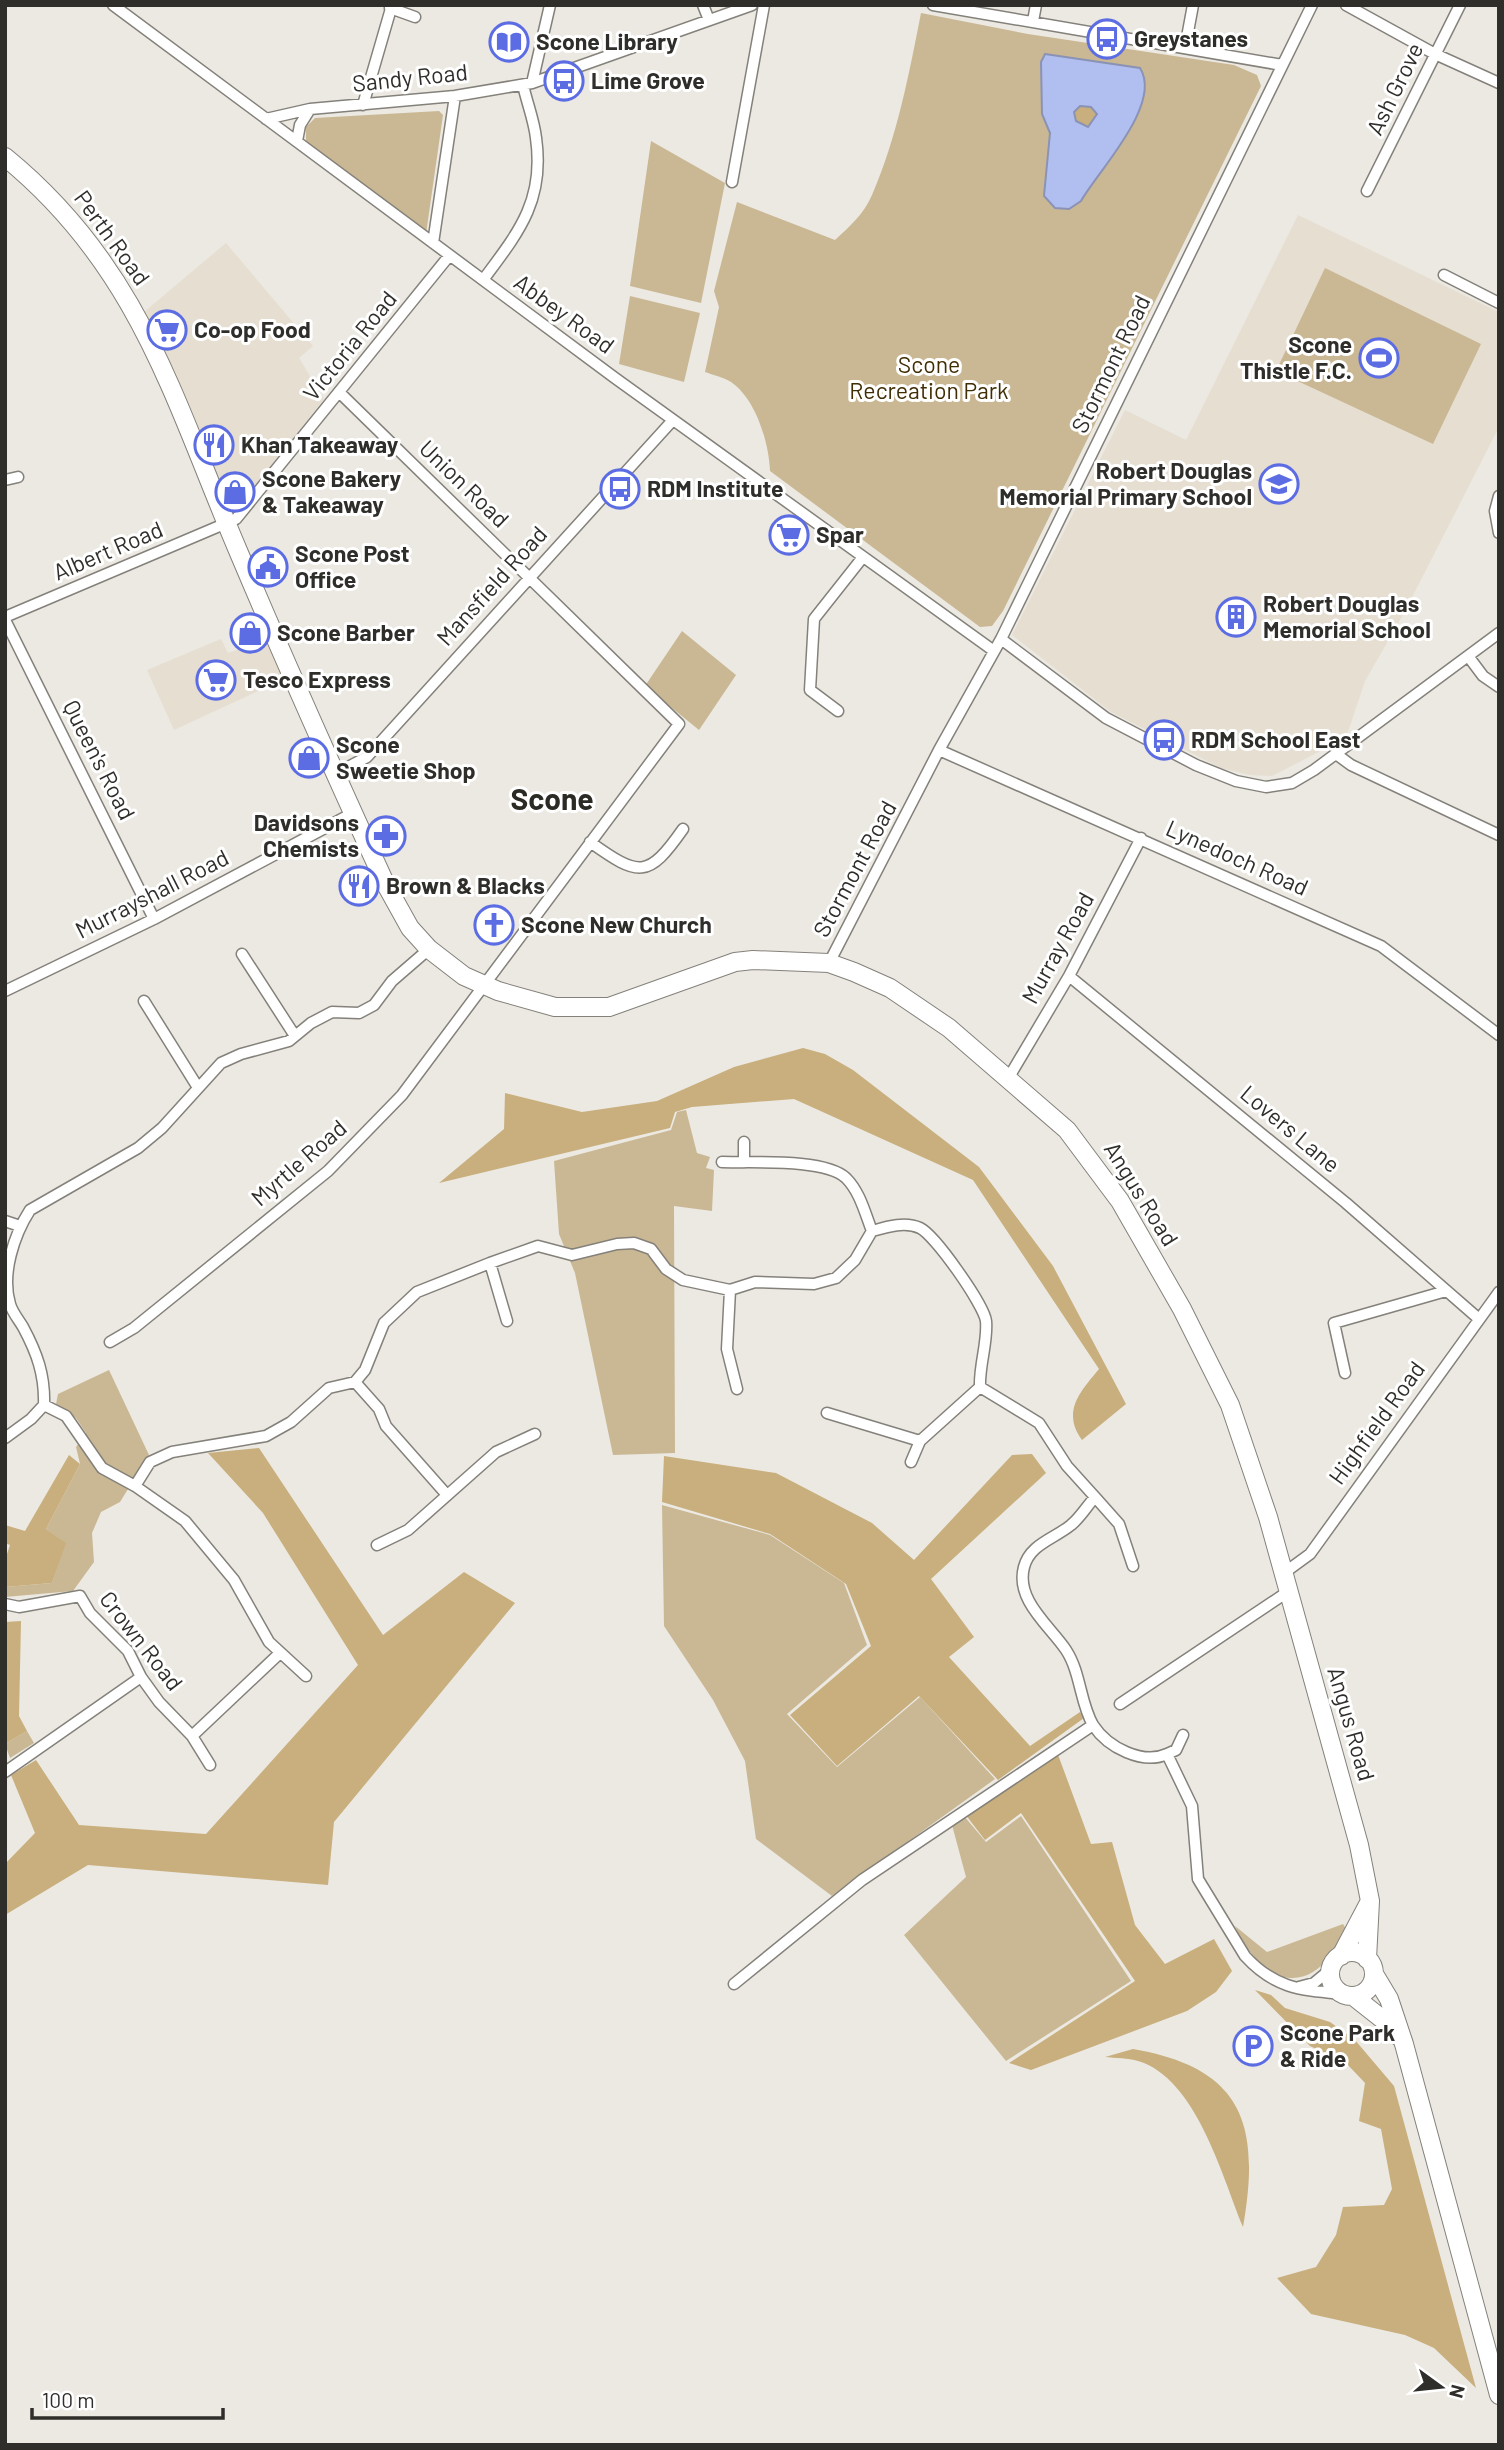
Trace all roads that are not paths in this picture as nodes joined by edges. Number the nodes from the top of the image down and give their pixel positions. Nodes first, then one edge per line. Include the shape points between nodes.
1 (113, 5) edge
2 (550, 5) edge
3 (703, 5) edge
4 (752, 5) edge
5 (764, 5) edge
6 (933, 5) edge
7 (1036, 5) edge
8 (1193, 5) edge
9 (1312, 5) edge
10 (1346, 5) edge
11 (1461, 5) edge
12 (391, 7) edge
13 (415, 17) dead end
14 (709, 20) junction
15 (1033, 21) junction
16 (1185, 48) junction
17 (1435, 54) junction
18 (1282, 65) junction
19 (528, 84) junction
20 (1498, 85) edge
21 (455, 96) junction
22 (363, 105) junction
23 (310, 109) junction
24 (266, 119) junction
25 (297, 141) junction
26 (5, 157) edge
27 (732, 182) dead end
28 (1367, 191) dead end
29 (433, 243) junction
30 (450, 256) junction
31 (1444, 275) dead end
32 (483, 280) junction
33 (1499, 303) edge
34 (340, 393) junction
35 (673, 420) junction
36 (18, 477) dead end
37 (5, 480) edge
38 (1499, 496) edge
39 (227, 524) junction
40 (1499, 533) edge
41 (863, 557) junction
42 (529, 576) junction
43 (5, 619) edge
44 (1499, 633) edge
45 (1001, 639) junction
46 (994, 651) junction
47 (1468, 656) junction
48 (1499, 687) edge
49 (838, 711) dead end
50 (679, 724) joint
51 (939, 750) junction
52 (1336, 754) junction
53 (337, 773) junction
54 (353, 813) junction
55 (683, 829) dead end
56 (1499, 835) edge
57 (1141, 838) junction
58 (590, 842) junction
59 (154, 919) junction
60 (429, 949) junction
61 (242, 954) dead end
62 (829, 963) junction
63 (1069, 976) junction
64 (485, 985) junction
65 (5, 991) edge
66 (144, 1001) dead end
67 (1499, 1035) edge
68 (295, 1036) junction
69 (1009, 1077) junction
70 (197, 1086) junction
71 (744, 1142) dead end
72 (722, 1161) dead end
73 (744, 1162) junction
74 (5, 1221) edge
75 (20, 1226) junction
76 (872, 1231) junction
77 (490, 1263) junction
78 (730, 1290) junction
79 (1446, 1291) junction
80 (1499, 1292) edge
81 (1479, 1319) junction
82 (507, 1321) dead end
83 (110, 1342) dead end
84 (1345, 1373) dead end
85 (355, 1382) junction
86 (980, 1387) junction
87 (737, 1389) dead end
88 (44, 1405) junction
89 (827, 1413) dead end
90 (535, 1434) dead end
91 (5, 1438) edge
92 (920, 1441) junction
93 (911, 1462) dead end
94 (135, 1486) junction
95 (447, 1494) junction
96 (1095, 1497) junction
97 (377, 1545) dead end
98 (1133, 1566) dead end
99 (1284, 1573) junction
100 (1289, 1591) junction
101 (5, 1604) edge
102 (279, 1653) junction
103 (306, 1676) dead end
104 (141, 1677) junction
105 (1120, 1704) dead end
106 (1093, 1725) junction
107 (1184, 1735) dead end
108 (192, 1736) junction
109 (1167, 1754) junction
110 (211, 1765) dead end
111 (5, 1772) edge
112 (1370, 1901) junction
113 (1336, 1962) junction
114 (1371, 1966) junction
115 (734, 1983) dead end
116 (1296, 1988) junction
117 (1348, 1995) junction
118 (1404, 2044) junction
119 (1499, 2395) edge

1 - 24 street, Abbey Road
2 - 19 street
3 - 14 street
4 - 14 street, Sandy Road
5 - 27 street
6 - 15 street
7 - 15 street
8 - 16 street
9 - 18 street, Stormont Road
10 - 17 street
11 - 17 street, Ash Grove
12 - 13 street
12 - 22 street
14 - 19 street, Sandy Road
15 - 16 street
16 - 18 street
17 - 20 street
17 - 28 street, Ash Grove
18 - 45 street, Stormont Road
19 - 21 street, Sandy Road
19 - 32 street via 536,136 535,187 519,233
21 - 22 street, Sandy Road
21 - 29 street
22 - 23 street, Sandy Road
23 - 24 street, Sandy Road
23 - 25 street
24 - 25 street, Abbey Road
25 - 29 street, Abbey Road
26 - 39 main road, Perth Road via 52,198 117,280 173,389
29 - 30 street, Abbey Road
30 - 32 street, Abbey Road
30 - 34 street, Victoria Road
31 - 33 street
32 - 35 street, Abbey Road
34 - 39 street, Victoria Road via 236,519
34 - 42 street, Union Road
35 - 41 street, Abbey Road
35 - 42 street, Mansfield Road
36 - 37 street
38 - 40 street via 1495,511
39 - 43 street, Albert Road
39 - 53 main road, Perth Road
41 - 46 street, Abbey Road
41 - 49 street via 814,619 810,691
42 - 50 street, Union Road
42 - 53 street, Mansfield Road via 366,757
43 - 59 street, Queen's Road
44 - 47 street
45 - 46 street, Stormont Road
45 - 52 street via 1106,718 1236,782 1266,787 1292,783
46 - 51 street, Stormont Road
47 - 48 street via 1483,676
47 - 52 street
50 - 58 street, Myrtle Road
51 - 57 street, Lynedoch Road
51 - 62 street, Stormont Road
52 - 56 street
53 - 54 main road, Perth Road
54 - 59 street, Murrayshall Road
54 - 60 main road, Perth Road via 400,913
55 - 58 street via 658,862 641,868 617,861
57 - 63 street, Murray Road
57 - 67 street, Lynedoch Road via 1381,946
58 - 64 street, Myrtle Road
59 - 65 street, Murrayshall Road
60 - 64 main road, Perth Road via 464,976
60 - 68 street via 374,1005 359,1013 332,1012
61 - 68 street
62 - 64 main road, Angus Road via 783,959 735,962 627,1002 588,1008 544,1004
62 - 69 main road, Angus Road via 918,1005
63 - 69 street, Murray Road
63 - 79 street, Lovers Lane via 1314,1176
64 - 83 street, Myrtle Road via 402,1096 328,1171 134,1328
66 - 70 street
68 - 70 street via 221,1063
69 - 99 main road, Angus Road via 1067,1130 1098,1168 1182,1309 1243,1440
70 - 75 street via 162,1128 138,1148 30,1210
71 - 73 street
72 - 73 street
73 - 76 street via 828,1168 845,1176 858,1193
74 - 75 street
75 - 88 street via 7,1276 10,1304 37,1353
76 - 78 street via 855,1260 836,1278 814,1284 755,1282
76 - 86 street via 892,1225 920,1228 978,1302 986,1321
77 - 78 street via 538,1246 572,1255 634,1243 651,1249 666,1269 683,1280
77 - 82 street
77 - 85 street via 417,1292 384,1323 365,1370
78 - 87 street via 727,1349
79 - 81 street, Lovers Lane
79 - 84 street via 1334,1323
80 - 81 street, Highfield Road
81 - 99 street, Highfield Road via 1310,1554
85 - 94 street via 329,1388 291,1422 266,1436 172,1452 150,1462
85 - 95 street via 379,1409 386,1426
86 - 92 street
86 - 96 street via 1039,1423 1067,1466
88 - 91 street
88 - 94 street via 66,1416 102,1468
89 - 92 street
90 - 95 street via 496,1452
92 - 93 street
94 - 102 street via 185,1521 234,1580
95 - 97 street via 408,1530
96 - 98 street via 1119,1524
96 - 106 street via 1072,1525 1035,1549 1023,1568 1029,1602 1075,1667
99 - 100 main road, Angus Road
100 - 105 street
100 - 112 main road, Angus Road via 1359,1845
101 - 104 street, Crown Road via 19,1607 80,1596 90,1613 128,1651
102 - 103 street
102 - 108 street
104 - 108 street, Crown Road
104 - 111 street
106 - 109 street via 1135,1756 1147,1759
106 - 115 street via 862,1880
107 - 109 street via 1176,1750
108 - 110 street, Crown Road
109 - 116 street via 1192,1806 1202,1888 1255,1967 1271,1980
112 - 113 main road
112 - 114 main road, Angus Road
113 - 114 main road via 1354,1952
113 - 116 street via 1314,1983
113 - 117 main road via 1334,1986
114 - 117 main road via 1370,1987
114 - 118 main road via 1389,1999
116 - 117 street
117 - 118 main road via 1386,2022
118 - 119 main road

